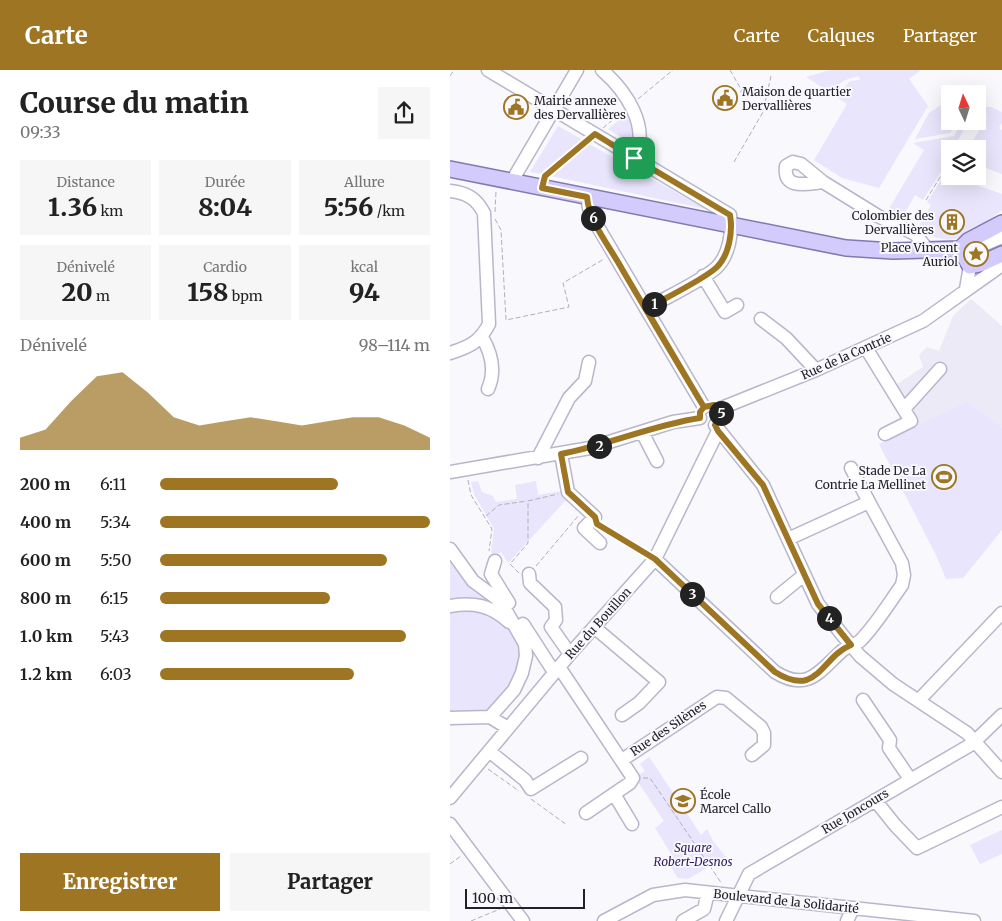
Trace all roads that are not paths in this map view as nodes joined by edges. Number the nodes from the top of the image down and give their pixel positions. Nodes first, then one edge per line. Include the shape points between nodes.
1 (488, 70) edge
2 (577, 70) edge
3 (602, 70) edge
4 (554, 109) junction
5 (634, 158) junction
6 (450, 168) edge
7 (512, 181) junction
8 (823, 182) dead end
9 (450, 191) edge
10 (587, 197) junction
11 (1002, 223) edge
12 (732, 226) junction
13 (1002, 236) edge
14 (954, 249) junction
15 (928, 250) junction
16 (1001, 264) edge
17 (970, 266) junction
18 (703, 276) junction
19 (966, 289) junction
20 (737, 305) dead end
21 (646, 309) junction
22 (761, 319) dead end
23 (482, 337) junction
24 (866, 348) junction
25 (450, 353) edge
26 (589, 362) dead end
27 (940, 369) dead end
28 (816, 370) junction
29 (488, 389) dead end
30 (719, 409) junction
31 (904, 409) junction
32 (702, 412) junction
33 (717, 428) junction
34 (642, 432) junction
35 (885, 434) dead end
36 (561, 454) junction
37 (538, 458) junction
38 (657, 461) dead end
39 (851, 468) dead end
40 (450, 472) edge
41 (869, 502) junction
42 (788, 539) junction
43 (600, 542) dead end
44 (450, 549) edge
45 (655, 559) junction
46 (495, 561) road end
47 (529, 574) road end
48 (804, 575) junction
49 (777, 597) dead end
50 (450, 606) edge
51 (1002, 613) edge
52 (594, 627) junction
53 (516, 629) junction
54 (851, 645) junction
55 (570, 654) junction
56 (557, 669) junction
57 (863, 700) dead end
58 (920, 700) junction
59 (622, 715) dead end
60 (1002, 715) edge
61 (450, 718) edge
62 (490, 718) junction
63 (508, 728) junction
64 (975, 741) junction
65 (489, 751) junction
66 (752, 754) dead end
67 (581, 758) dead end
68 (622, 760) junction
69 (1002, 772) edge
70 (910, 779) junction
71 (614, 794) junction
72 (450, 798) edge
73 (875, 800) junction
74 (1002, 807) edge
75 (586, 813) dead end
76 (450, 824) edge
77 (632, 824) dead end
78 (708, 893) junction
79 (737, 896) junction
80 (853, 908) junction
81 (523, 921) edge
82 (604, 921) edge
83 (682, 921) edge
84 (726, 921) edge
85 (846, 921) edge
86 (974, 921) edge

1 - 4 street
2 - 4 street
3 - 5 street via 637,119 640,146
4 - 5 street
4 - 7 street
5 - 12 street via 730,215
6 - 7 main road
7 - 10 main road
8 - 15 street via 878,216 915,234
9 - 23 street via 469,195 479,203 484,213 489,324
10 - 12 main road
10 - 21 street via 592,215
11 - 14 main road
12 - 15 main road via 846,248
12 - 18 street via 724,257 716,268
13 - 14 street via 982,246
14 - 15 main road
14 - 17 main road
16 - 17 main road
16 - 19 street
17 - 19 street
18 - 20 street via 725,312
18 - 21 street
19 - 24 street, Rue de la Contrie via 924,321
21 - 32 street
22 - 28 street via 786,338
23 - 25 street via 471,346
23 - 29 street via 490,350 492,365
24 - 28 street, Rue de la Contrie
24 - 31 street
26 - 37 street via 584,381 569,398
27 - 31 street
28 - 30 street, Rue de la Contrie
30 - 32 street via 712,405
30 - 33 street via 721,418
31 - 35 street via 911,421
32 - 33 street via 706,425
32 - 34 street
33 - 42 street via 763,485
33 - 45 street, Rue du Bouillon
34 - 36 street
34 - 38 street
36 - 37 street
36 - 43 street via 568,492 595,517 584,528
37 - 40 street
39 - 41 street
41 - 42 street
41 - 54 street via 902,563 904,575 902,585 859,642
42 - 48 street
44 - 53 street via 474,581 496,598
45 - 52 street, Rue du Bouillon
45 - 54 street via 786,679 800,681 813,678
46 - 56 street via 491,574 493,580
47 - 55 street via 530,583 555,607 556,620 551,627
48 - 49 street
48 - 54 street via 818,604
50 - 53 street via 476,604 491,608
51 - 58 street
52 - 55 street, Rue du Bouillon
52 - 59 street via 659,682
53 - 62 street via 525,644 522,673 514,690
54 - 58 street via 894,684
55 - 56 street, Rue du Bouillon
56 - 63 street, Rue du Bouillon
56 - 68 street
57 - 70 street via 890,740 889,748
58 - 64 street
60 - 64 street, Rue Joncours
61 - 62 street
62 - 63 street
63 - 65 street, Rue du Bouillon
64 - 69 street
64 - 70 street, Rue Joncours
65 - 67 street via 525,780 531,789
65 - 72 street, Rue du Bouillon
66 - 68 street, Rue des Silènes via 764,745 761,727 726,698 717,697
68 - 71 street via 633,778
70 - 73 street, Rue Joncours
71 - 75 street
71 - 77 street
73 - 74 street via 917,848
73 - 79 street, Rue Joncours via 749,874
76 - 81 street
78 - 79 street, Boulevard de la Solidarité
78 - 82 street, Boulevard de la Solidarité via 665,892 646,898
78 - 83 street via 704,909
79 - 80 street, Boulevard de la Solidarité
79 - 84 street, Rue Joncours
80 - 85 street
80 - 86 street, Boulevard de la Solidarité

